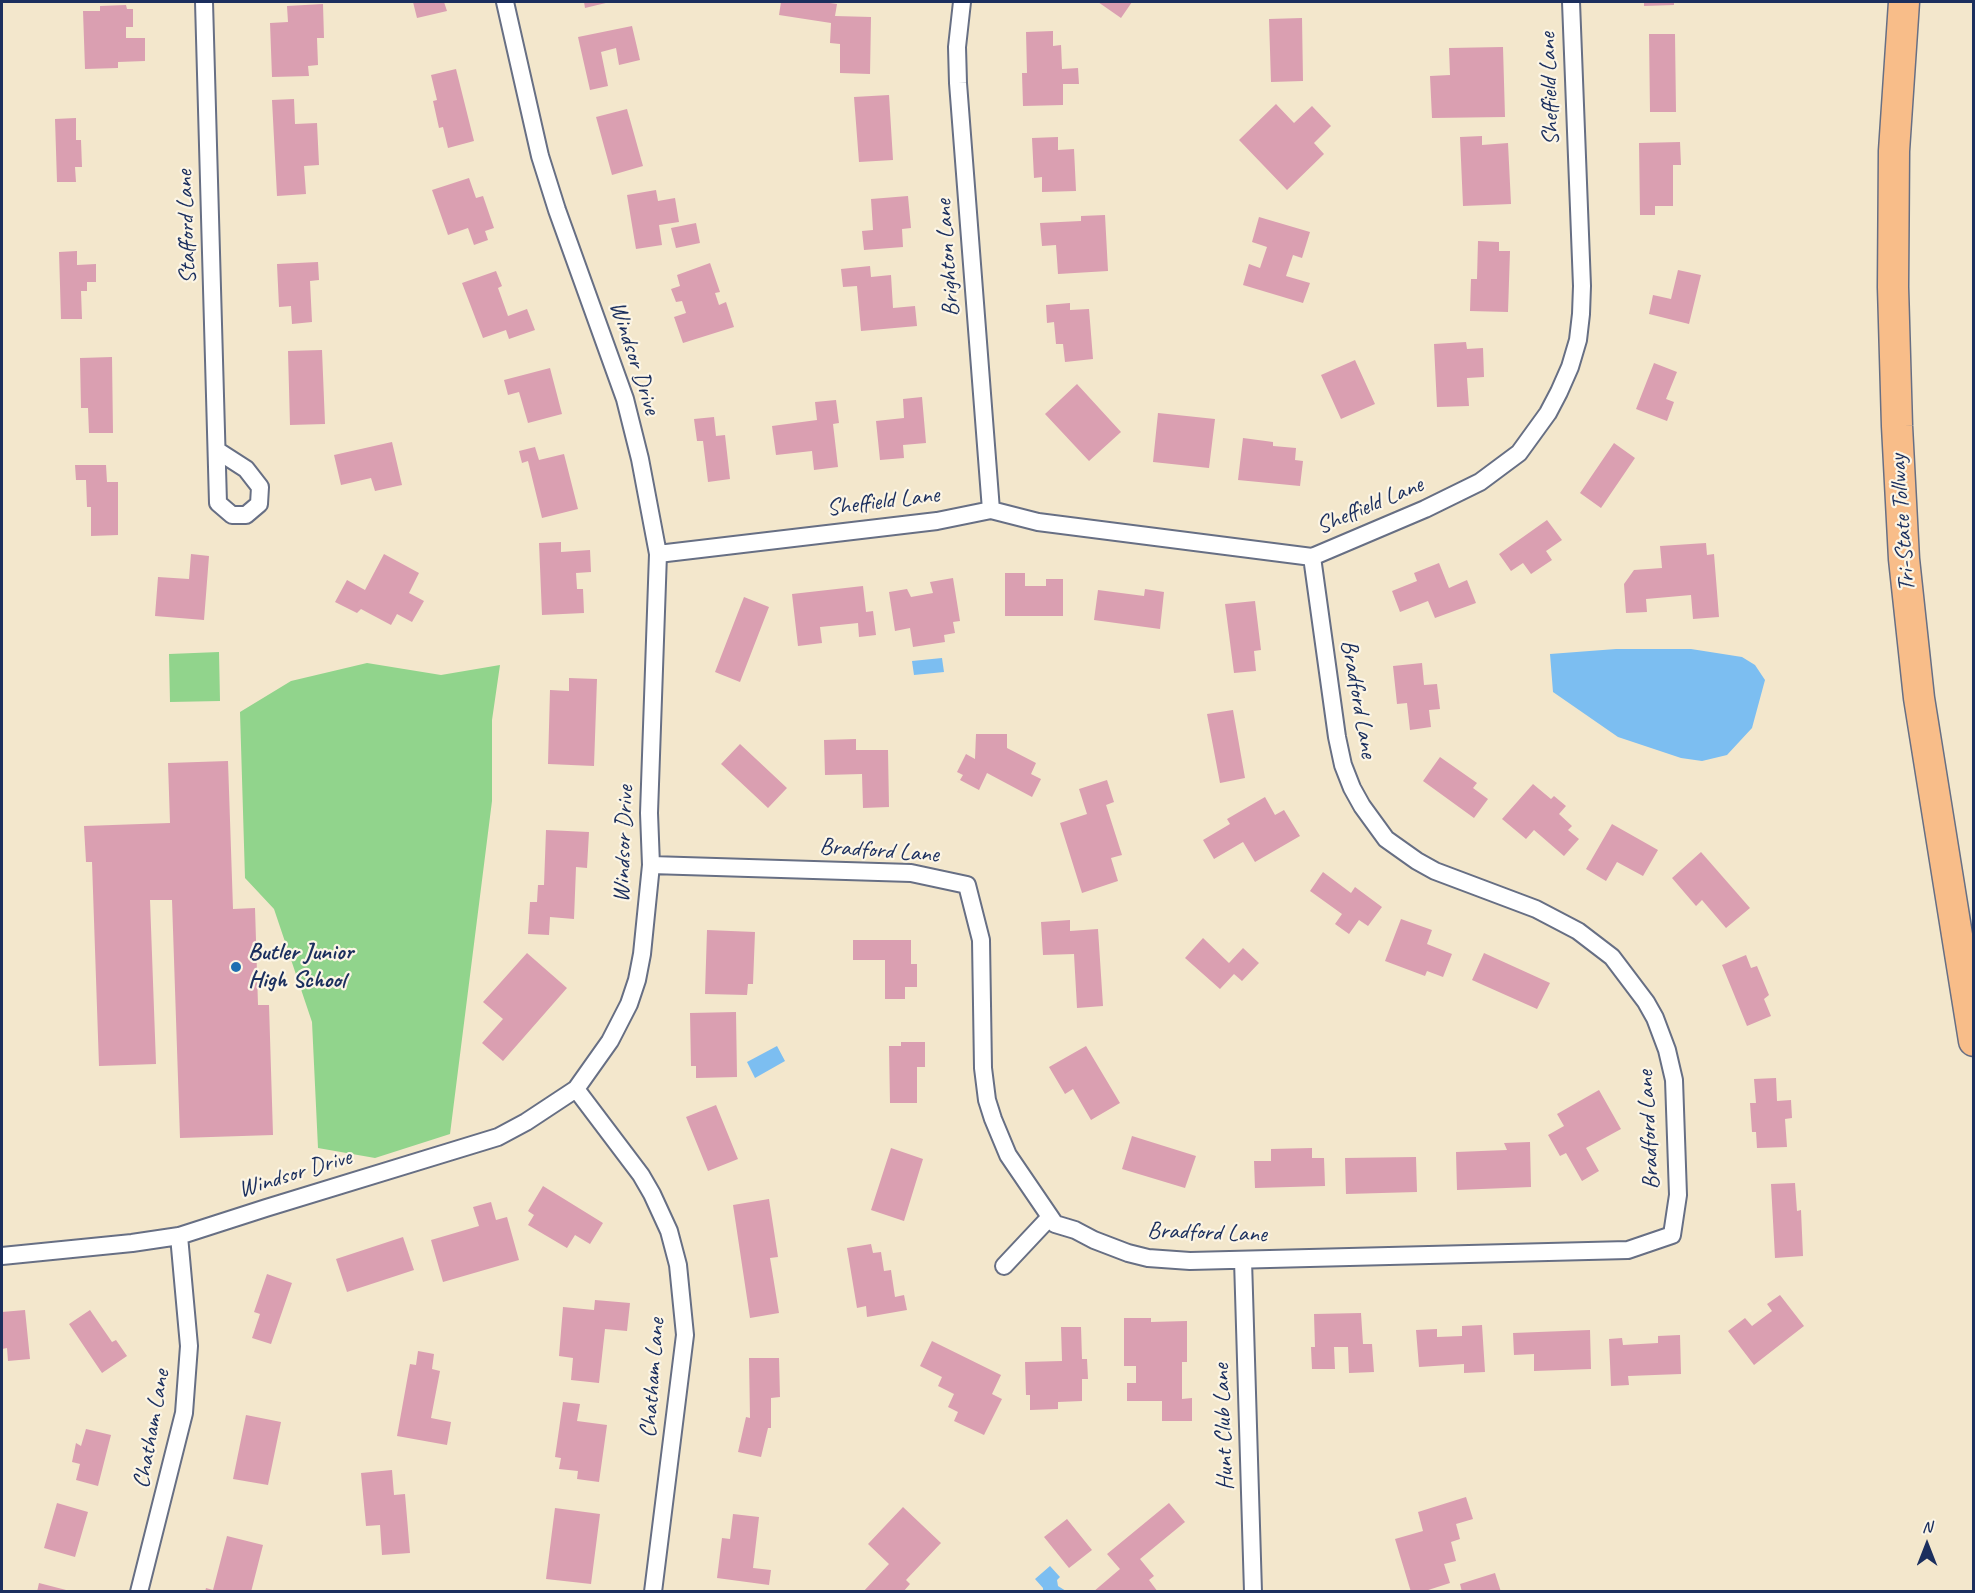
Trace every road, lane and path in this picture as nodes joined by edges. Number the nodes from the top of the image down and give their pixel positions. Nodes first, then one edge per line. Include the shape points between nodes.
1 (204, 2) edge
2 (504, 2) edge
3 (962, 2) edge
4 (1571, 2) edge
5 (1893, 2) edge
6 (1904, 2) edge
7 (1894, 151) junction
8 (218, 451) dead end
9 (991, 510) junction
10 (658, 554) junction
11 (1312, 557) junction
12 (651, 865) junction
13 (1974, 1041) edge
14 (576, 1089) junction
15 (1050, 1217) junction
16 (179, 1236) junction
17 (2, 1256) edge
18 (1243, 1260) junction
19 (1004, 1266) dead end
20 (139, 1592) edge
21 (653, 1592) edge
22 (1253, 1592) edge

1 - 8 street, Stafford Lane
2 - 10 street, Windsor Drive via 540,156 625,399
3 - 9 street, Brighton Lane via 958,83
4 - 11 street, Sheffield Lane via 1581,305 1578,340 1559,392 1519,453 1480,482
5 - 7 highway
6 - 7 highway, Tri-State Tollway
7 - 13 highway, Tri-State Tollway via 1893,287 1904,560 1919,698
9 - 10 street, Sheffield Lane
9 - 11 street, Sheffield Lane via 1038,522
10 - 12 street, Windsor Drive via 649,813
11 - 18 street, Bradford Lane via 1337,738 1343,765 1362,806 1386,839 1417,861 1550,916 1612,957 1646,1002 1667,1050 1675,1090 1678,1195 1672,1235 1628,1250
12 - 14 street, Windsor Drive via 642,954 634,988 610,1041
12 - 15 street, Bradford Lane via 911,873 967,885 981,940 987,1100 1008,1155
14 - 16 street, Windsor Drive via 498,1137
14 - 21 street, Chatham Lane via 641,1175 669,1230 678,1265 685,1335
15 - 18 street, Bradford Lane via 1056,1224 1094,1240 1148,1258
15 - 19 street
16 - 17 street, Windsor Drive
16 - 20 street, Chatham Lane via 189,1346 184,1413
18 - 22 street, Hunt Club Lane

